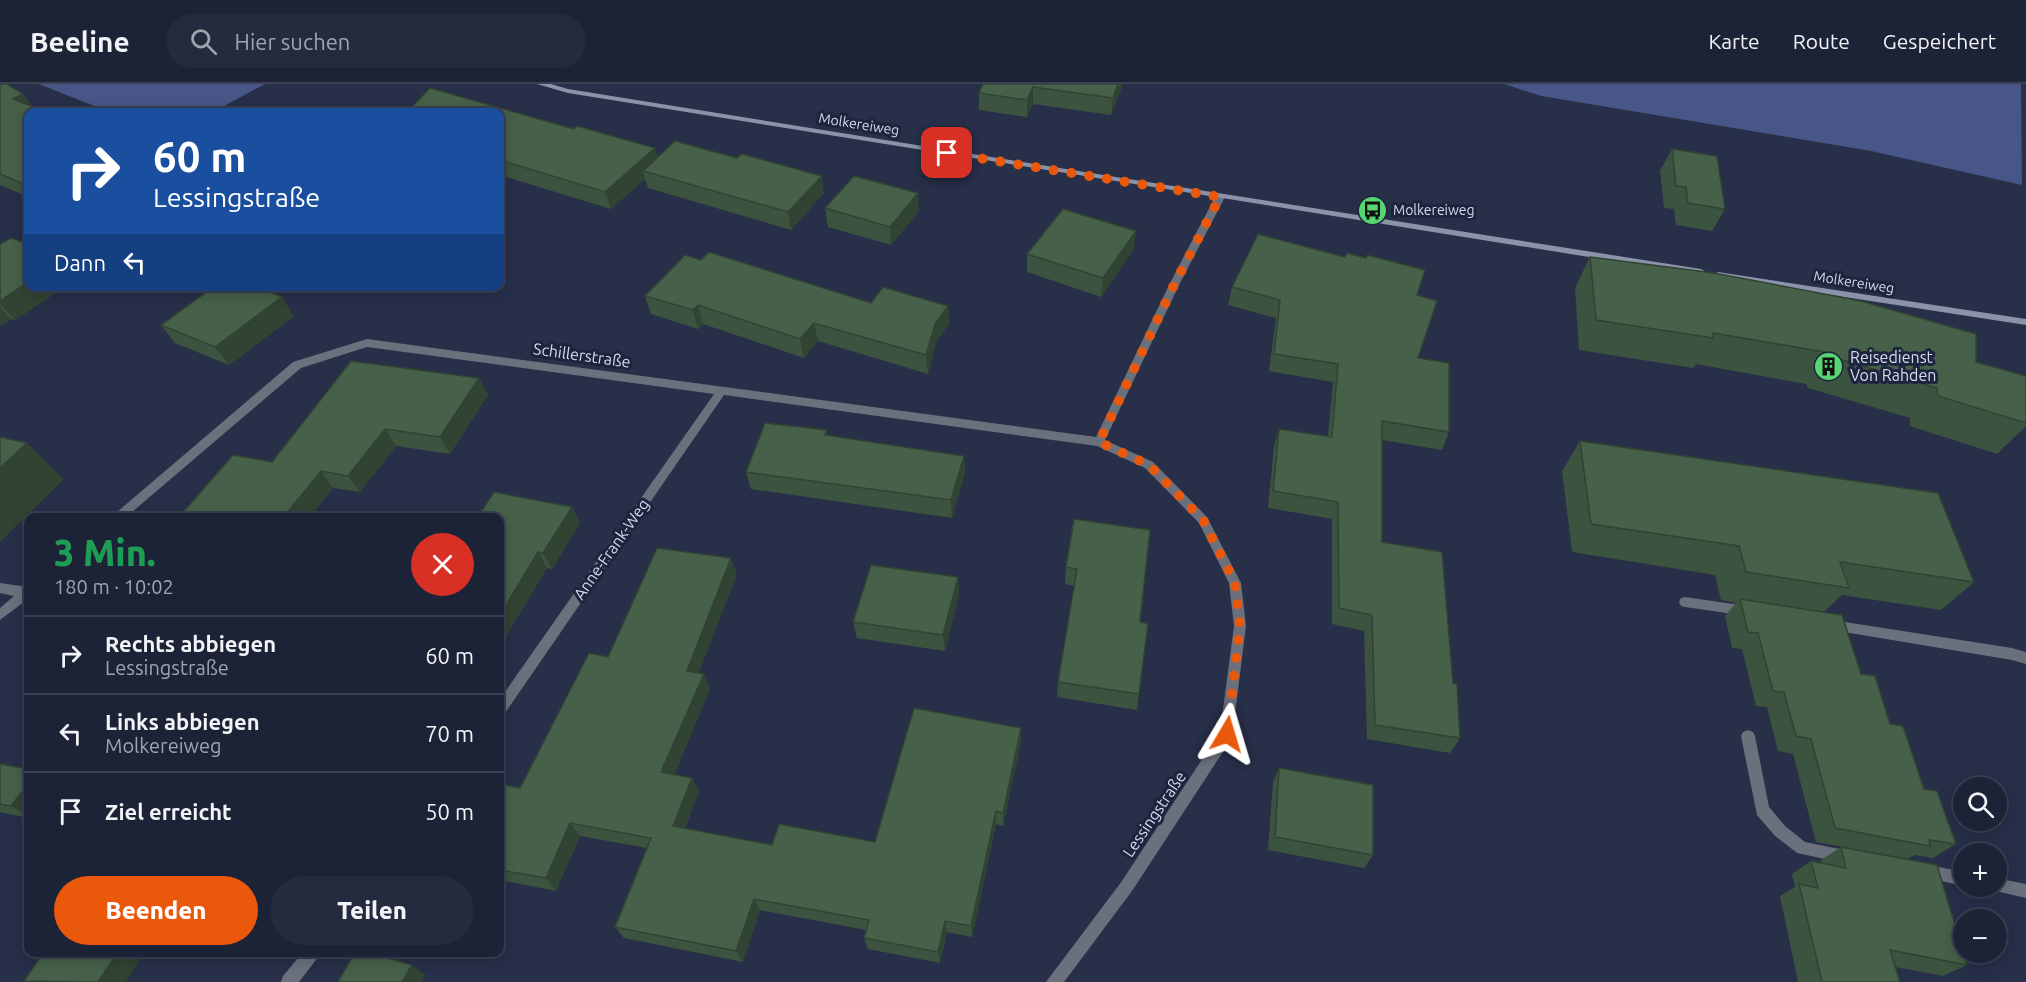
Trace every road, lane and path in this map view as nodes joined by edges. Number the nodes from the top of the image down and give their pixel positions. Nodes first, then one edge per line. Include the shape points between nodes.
1 (541, 84) edge
2 (1220, 197) junction
3 (2026, 322) edge
4 (722, 390) junction
5 (1099, 442) junction
6 (122, 513) edge
7 (0, 588) edge
8 (24, 591) edge
9 (24, 595) edge
10 (1685, 602) dead end
11 (1763, 614) edge
12 (0, 615) edge
13 (1818, 623) edge
14 (2026, 658) edge
15 (504, 703) edge
16 (1748, 736) dead end
17 (1860, 859) edge
18 (1906, 868) edge
19 (1953, 877) edge
20 (2007, 887) edge
21 (2026, 891) edge
22 (310, 957) edge
23 (289, 982) edge
24 (1054, 982) edge

1 - 2 main road, Molkereiweg
2 - 3 main road, Molkereiweg
2 - 5 street
4 - 5 street, Schillerstraße
4 - 6 street, Schillerstraße via 367,343 297,365
4 - 15 street, Anne-Frank-Weg
5 - 24 street, Lessingstraße via 1149,465 1203,520 1235,583 1240,626 1227,734 1126,885
7 - 8 street
9 - 12 street
10 - 11 street
13 - 14 street
16 - 17 street via 1762,810 1780,831 1802,848
18 - 19 street
20 - 21 street
22 - 23 street

